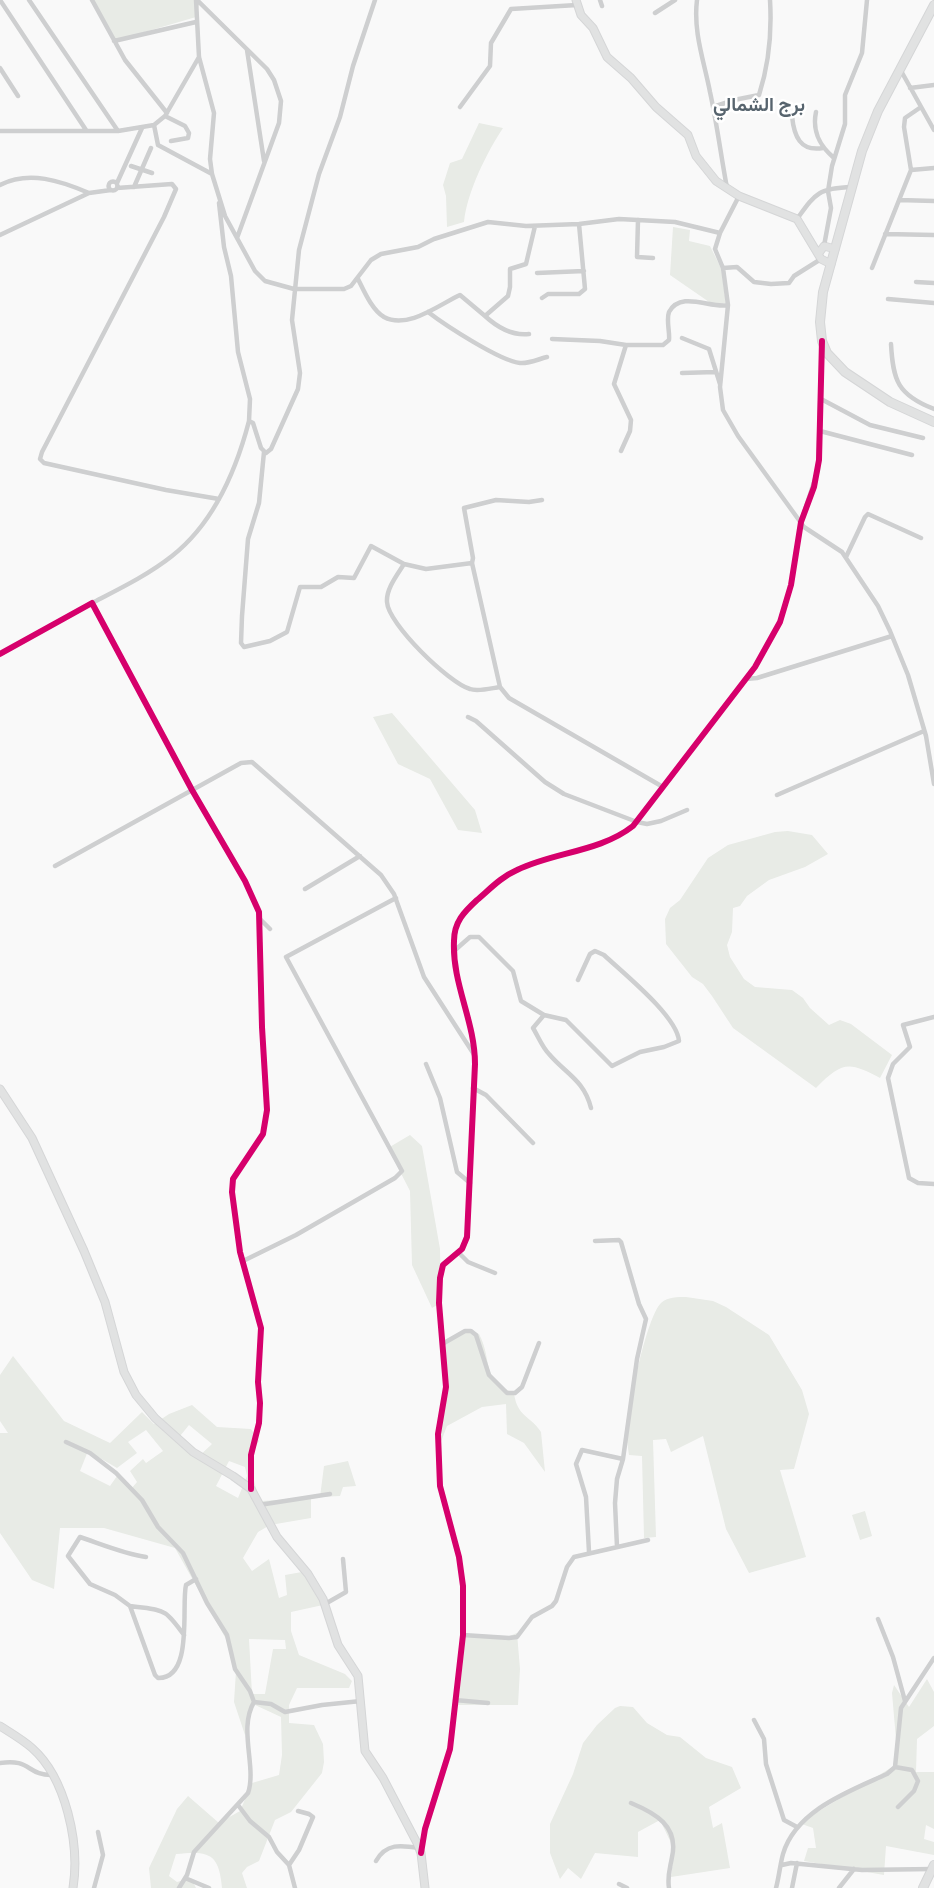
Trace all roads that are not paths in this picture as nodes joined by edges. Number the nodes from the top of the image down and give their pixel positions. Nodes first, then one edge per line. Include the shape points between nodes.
1 (0, 0) edge
2 (29, 0) edge
3 (92, 0) edge
4 (197, 0) edge
5 (374, 0) edge
6 (600, 0) edge
7 (675, 0) edge
8 (697, 0) edge
9 (770, 0) edge
10 (867, 0) edge
11 (576, 2) edge
12 (602, 6) dead end
13 (933, 9) edge
14 (655, 13) dead end
15 (196, 22) junction
16 (114, 42) junction
17 (246, 49) junction
18 (199, 57) junction
19 (0, 68) edge
20 (900, 69) junction
21 (934, 84) edge
22 (910, 88) junction
23 (18, 96) dead end
24 (460, 107) dead end
25 (713, 107) junction
26 (921, 107) junction
27 (816, 112) dead end
28 (166, 115) junction
29 (792, 116) dead end
30 (154, 124) junction
31 (142, 128) junction
32 (0, 130) edge
33 (86, 130) junction
34 (934, 130) edge
35 (118, 131) junction
36 (171, 141) dead end
37 (151, 148) dead end
38 (823, 148) junction
39 (834, 158) junction
40 (264, 164) junction
41 (131, 166) dead end
42 (934, 168) edge
43 (142, 170) junction
44 (911, 170) junction
45 (152, 174) dead end
46 (212, 174) junction
47 (0, 185) edge
48 (117, 185) junction
49 (852, 186) junction
50 (110, 187) junction
51 (134, 187) junction
52 (727, 188) junction
53 (828, 191) junction
54 (89, 193) junction
55 (739, 196) junction
56 (219, 199) junction
57 (899, 200) junction
58 (934, 201) edge
59 (797, 219) junction
60 (638, 220) junction
61 (579, 224) junction
62 (535, 226) junction
63 (720, 233) junction
64 (885, 234) junction
65 (0, 235) edge
66 (934, 235) edge
67 (237, 238) junction
68 (824, 246) junction
69 (835, 249) junction
70 (820, 256) junction
71 (653, 258) dead end
72 (831, 264) junction
73 (723, 268) junction
74 (872, 268) dead end
75 (584, 271) junction
76 (537, 273) dead end
77 (358, 279) junction
78 (916, 282) dead end
79 (934, 283) edge
80 (294, 289) junction
81 (542, 298) dead end
82 (888, 299) dead end
83 (934, 303) edge
84 (728, 305) junction
85 (428, 312) junction
86 (485, 316) junction
87 (529, 334) dead end
88 (682, 338) dead end
89 (552, 340) dead end
90 (822, 341) junction
91 (891, 344) dead end
92 (626, 346) junction
93 (547, 357) dead end
94 (715, 372) junction
95 (682, 373) dead end
96 (720, 384) junction
97 (821, 399) junction
98 (934, 409) edge
99 (249, 421) junction
100 (934, 422) edge
101 (820, 431) junction
102 (923, 438) dead end
103 (621, 451) dead end
104 (264, 452) junction
105 (912, 455) dead end
106 (219, 499) junction
107 (542, 500) dead end
108 (801, 522) junction
109 (921, 538) dead end
110 (846, 557) junction
111 (472, 563) junction
112 (404, 564) junction
113 (92, 603) junction
114 (892, 636) junction
115 (0, 654) edge
116 (746, 679) junction
117 (500, 688) junction
118 (468, 716) dead end
119 (924, 731) junction
120 (934, 784) edge
121 (663, 787) junction
122 (192, 790) junction
123 (777, 795) dead end
124 (688, 810) dead end
125 (638, 822) junction
126 (360, 856) junction
127 (55, 866) dead end
128 (305, 889) dead end
129 (396, 898) junction
130 (260, 919) junction
131 (270, 929) dead end
132 (454, 951) junction
133 (578, 980) dead end
134 (544, 1015) junction
135 (934, 1017) edge
136 (475, 1057) junction
137 (426, 1064) dead end
138 (473, 1088) junction
139 (0, 1089) edge
140 (591, 1108) dead end
141 (533, 1143) dead end
142 (470, 1183) junction
143 (934, 1184) edge
144 (595, 1241) dead end
145 (459, 1253) junction
146 (243, 1261) junction
147 (495, 1274) dead end
148 (444, 1343) junction
149 (539, 1344) dead end
150 (66, 1442) dead end
151 (623, 1459) junction
152 (251, 1489) junction
153 (330, 1494) dead end
154 (259, 1505) junction
155 (648, 1540) dead end
156 (617, 1548) junction
157 (588, 1552) junction
158 (146, 1557) dead end
159 (343, 1560) dead end
160 (196, 1579) junction
161 (325, 1604) junction
162 (130, 1606) junction
163 (878, 1619) dead end
164 (462, 1635) junction
165 (184, 1636) junction
166 (934, 1658) edge
167 (456, 1700) junction
168 (361, 1701) junction
169 (254, 1702) junction
170 (905, 1702) junction
171 (488, 1704) dead end
172 (754, 1720) dead end
173 (0, 1726) edge
174 (0, 1763) edge
175 (894, 1767) junction
176 (54, 1775) junction
177 (631, 1803) dead end
178 (238, 1805) junction
179 (898, 1807) dead end
180 (298, 1811) dead end
181 (797, 1827) junction
182 (98, 1832) dead end
183 (420, 1850) junction
184 (376, 1861) dead end
185 (797, 1863) junction
186 (289, 1865) junction
187 (782, 1865) junction
188 (933, 1867) edge
189 (854, 1869) junction
190 (185, 1878) junction
191 (930, 1880) edge
192 (619, 1884) dead end
193 (72, 1888) edge
194 (94, 1888) edge
195 (179, 1888) edge
196 (207, 1888) edge
197 (295, 1888) edge
198 (425, 1888) edge
199 (627, 1888) edge
200 (669, 1888) edge
201 (776, 1888) edge
202 (792, 1888) edge
203 (840, 1888) edge
204 (922, 1888) edge

1 - 33 street
2 - 35 street
3 - 16 street
4 - 15 street
4 - 17 street
5 - 80 street via 307,216
6 - 12 street
7 - 14 street
8 - 25 street via 697,29
9 - 25 street via 769,54 759,96
10 - 39 street via 862,53 845,95 845,124
11 - 24 street via 511,8 491,43 490,66
11 - 52 street via 607,57 656,107 682,128 702,164 716,181
13 - 20 main road
15 - 16 street
15 - 18 street
16 - 28 street
17 - 40 street
17 - 40 street via 274,80 281,101 279,123
18 - 28 street
18 - 46 street via 214,113
19 - 23 street
20 - 22 street
20 - 49 main road via 868,135
21 - 22 street
22 - 26 street
25 - 52 street
26 - 34 street
26 - 44 street via 905,118
27 - 38 street via 814,125
28 - 30 street
28 - 36 street via 185,126 190,135
29 - 38 street via 798,141 811,149
30 - 31 street
30 - 46 street via 158,145
31 - 35 street
31 - 48 street
32 - 33 street
33 - 35 street
37 - 43 street
38 - 39 street
39 - 53 street
40 - 67 street
41 - 43 street
42 - 44 street
43 - 45 street
43 - 51 street
44 - 57 street
46 - 56 street
47 - 54 street via 17,179 38,178 66,183
48 - 50 street
48 - 50 street via 112,182
48 - 51 street
49 - 53 street
49 - 69 main road
50 - 54 street
51 - 106 street via 172,184 176,189 40,459 44,463 140,485
52 - 55 street
53 - 59 street via 813,197
53 - 68 street via 831,208
54 - 65 street
55 - 59 street
55 - 63 street
56 - 67 street
56 - 99 street via 238,352 250,399
57 - 58 street
57 - 64 street
59 - 70 street
60 - 61 street
60 - 63 street via 687,224
60 - 71 street via 637,257
61 - 62 street
61 - 75 street
62 - 77 street via 483,223 418,247 381,254 371,260
62 - 86 street via 526,264 510,269 508,296
63 - 73 street via 715,249
64 - 66 street
64 - 74 street
67 - 80 street via 260,278
68 - 69 street
68 - 70 street
69 - 72 main road
70 - 72 street
70 - 73 street via 789,283 781,284 754,282 737,266
72 - 90 main road via 821,308
73 - 84 street
75 - 76 street
75 - 81 street via 586,285 583,292 548,294
77 - 80 street via 344,289
77 - 85 street via 384,317 404,320
78 - 79 street
80 - 104 street via 292,324 300,368 299,382 271,449
82 - 83 street
84 - 92 street via 687,300 669,313 669,337 665,345
84 - 96 street
85 - 86 street via 462,295
85 - 93 street via 504,358 520,363
86 - 87 street via 508,331
88 - 94 street via 709,349
89 - 92 street via 600,341
90 - 97 street
90 - 100 main road via 836,364 856,380 890,402
91 - 98 street via 894,377 914,400
92 - 103 street via 614,384 630,420 630,431
94 - 95 street
94 - 96 street
96 - 108 street via 725,416
97 - 101 street
97 - 102 street via 870,424
99 - 104 street
99 - 106 street via 233,472
101 - 105 street
101 - 108 street via 816,479
104 - 112 street via 259,503 248,539 242,647 286,633 299,588 325,586 338,577 354,578 371,546
106 - 113 street via 204,522 174,554 148,573
107 - 111 street via 496,500 464,508
108 - 110 street via 809,532
108 - 116 street via 785,609 768,646
109 - 110 street via 868,514
110 - 114 street via 878,606
111 - 112 street via 426,569
111 - 117 street
112 - 117 street via 386,600 399,627 447,674 470,689
113 - 115 street
113 - 122 street
114 - 116 street
114 - 119 street
116 - 121 street
117 - 121 street via 509,698
118 - 125 street via 564,794
119 - 120 street
119 - 123 street
121 - 125 street
122 - 126 street via 241,763 252,762
122 - 127 street
122 - 130 street via 245,881
124 - 125 street via 661,821
125 - 132 street via 615,837 527,866 498,881 463,912 455,932
126 - 128 street
126 - 129 street via 381,875
129 - 136 street via 424,977
129 - 146 street via 286,957 402,1171 296,1235
130 - 131 street
130 - 146 street via 267,1110 263,1134 234,1179 232,1192
132 - 134 street via 470,937 479,937 513,971 521,1000
132 - 136 street via 456,978 469,1020
133 - 134 street via 590,954 595,951 604,955 652,999 674,1025 679,1041 640,1052 612,1066 566,1020
134 - 140 street via 533,1028 548,1053 581,1084 588,1094
135 - 143 street via 903,1026 910,1047 894,1062 888,1078 909,1178
136 - 138 street
137 - 142 street via 440,1098 456,1172
138 - 141 street via 486,1095
138 - 142 street
139 - 152 street via 32,1138 84,1251 105,1302 124,1372 136,1395 155,1418 193,1452
142 - 145 street via 468,1237
144 - 151 street via 621,1242 646,1319
145 - 147 street via 468,1262
145 - 148 street via 443,1265 441,1271 439,1302
146 - 152 street via 261,1328 259,1423 251,1455
148 - 149 street via 471,1331 476,1335 489,1375 507,1393 515,1394 522,1387
148 - 164 street via 446,1387 438,1434 440,1486 459,1557 463,1586
150 - 160 street via 104,1463 136,1492 163,1534 183,1553
151 - 156 street via 616,1487
151 - 157 street via 582,1450 578,1455 576,1464 586,1498
152 - 154 street
153 - 154 street
154 - 161 street via 277,1537 308,1574
155 - 156 street
156 - 157 street
157 - 164 street via 574,1557 556,1601 532,1617 520,1635 509,1638
158 - 162 street via 129,1555 80,1537 68,1551 68,1559 90,1584
159 - 161 street via 346,1592
160 - 165 street via 186,1585 184,1592
160 - 169 street via 227,1634 235,1669
161 - 168 street via 338,1646 356,1670
162 - 165 street via 161,1610 170,1615
162 - 165 street via 158,1678 168,1676 175,1667 182,1652
163 - 170 street via 893,1657
164 - 167 street
166 - 170 street
167 - 171 street
167 - 183 street via 450,1749
168 - 169 street via 322,1704 285,1712 271,1704
168 - 183 street via 365,1751 383,1778
169 - 178 street via 247,1739 250,1790
170 - 175 street via 899,1713
172 - 181 street via 764,1739 766,1764 784,1820
173 - 176 street via 32,1748
174 - 176 street via 20,1762 37,1774
175 - 179 street via 912,1770 918,1781 914,1791
175 - 181 street via 888,1774 828,1804
176 - 193 street via 75,1852
177 - 200 street via 657,1814 667,1826 673,1851 668,1872
178 - 186 street
178 - 190 street via 194,1852
180 - 186 street via 313,1817
181 - 187 street via 782,1855
182 - 194 street via 103,1856
183 - 184 street via 390,1846
183 - 198 street
185 - 187 street
185 - 189 street
185 - 202 street
186 - 197 street
187 - 201 street
188 - 189 street
188 - 191 main road
189 - 203 street
190 - 195 street
190 - 196 street
191 - 204 main road
192 - 199 street

